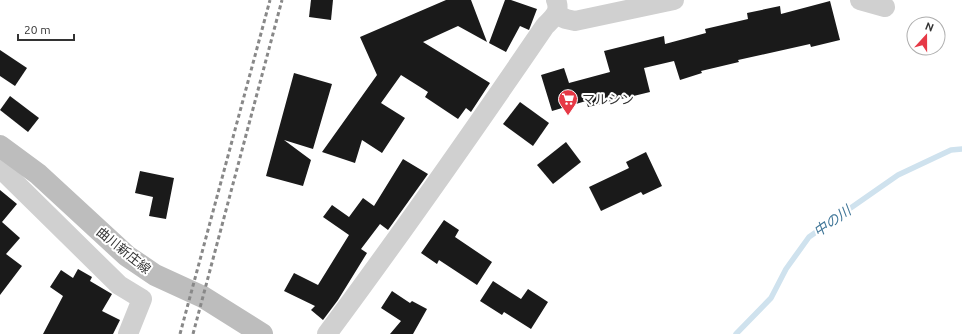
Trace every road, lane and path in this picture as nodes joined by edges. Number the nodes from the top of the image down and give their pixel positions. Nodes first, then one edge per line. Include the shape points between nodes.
1 (674, 0) edge
2 (860, 0) edge
3 (556, 7) edge
4 (885, 7) dead end
5 (0, 146) edge
6 (0, 168) edge
7 (128, 334) edge
8 (262, 334) edge
9 (327, 334) edge

1 - 3 street via 575,21 566,20
2 - 4 street
3 - 9 street via 477,126
5 - 8 main road, 曲川新庄線 via 38,174 127,256 155,275 202,297
6 - 7 street via 119,285 142,299

